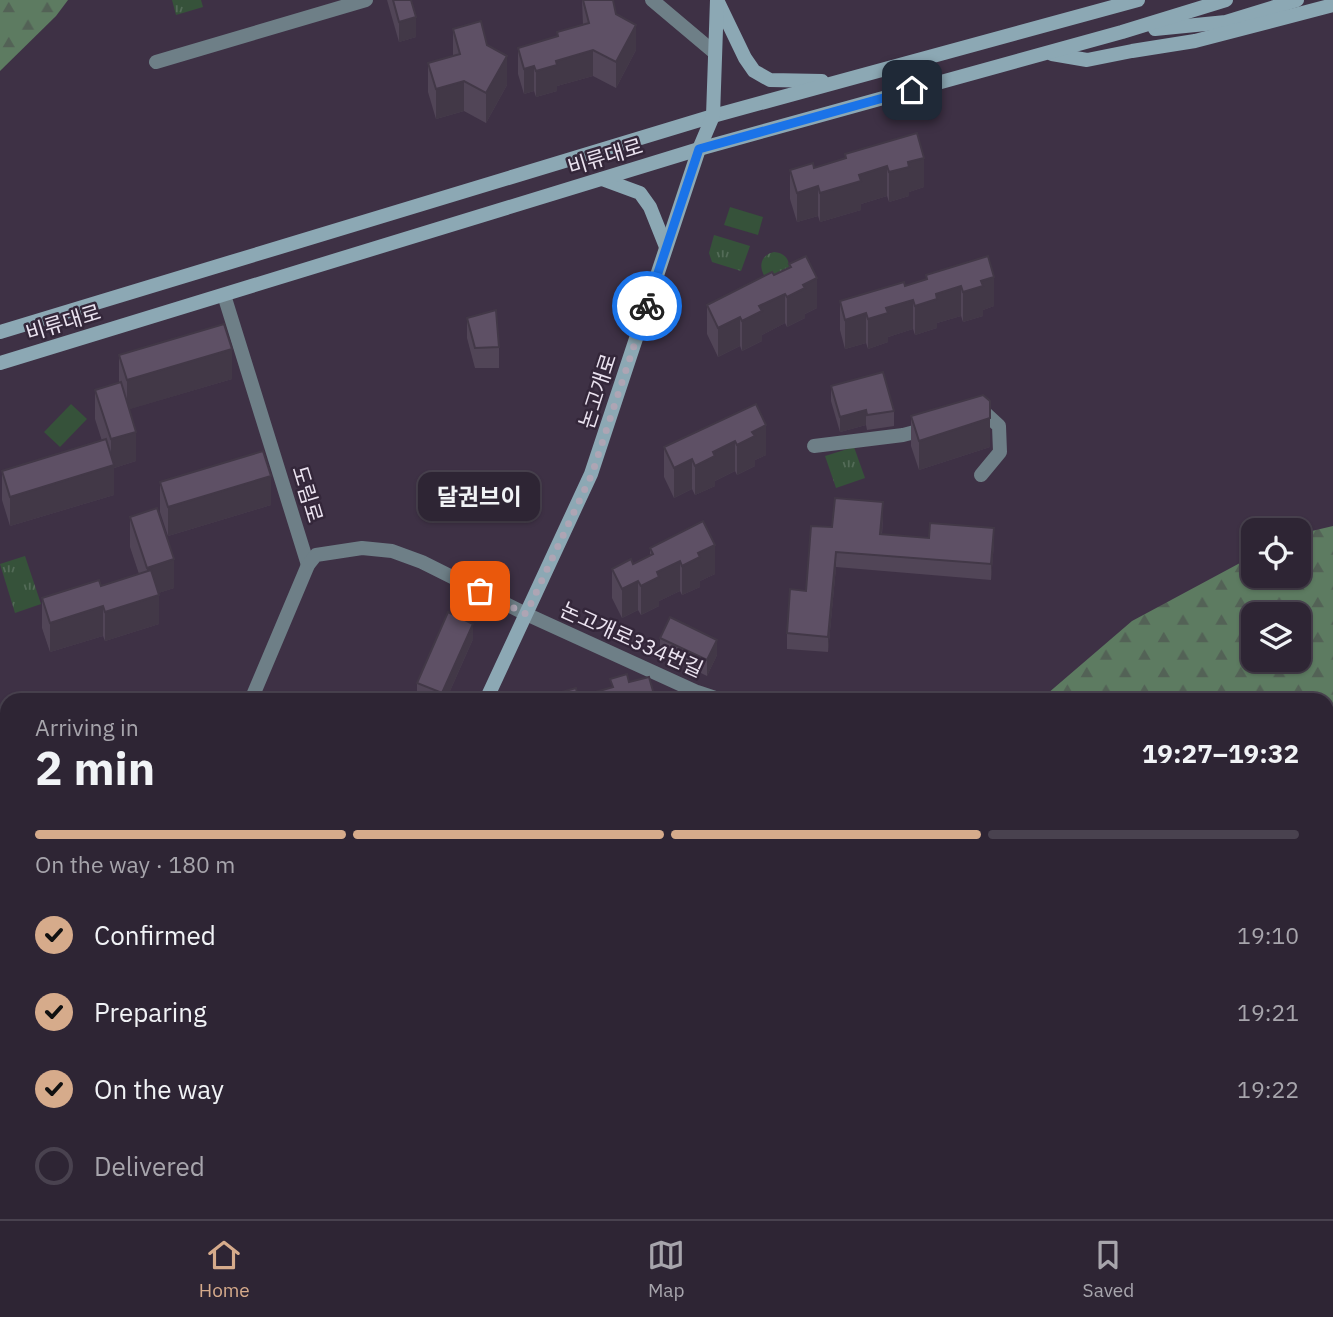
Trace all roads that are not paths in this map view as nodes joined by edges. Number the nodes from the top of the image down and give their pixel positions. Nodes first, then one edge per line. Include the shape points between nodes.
1 (366, 0) edge
2 (652, 0) edge
3 (717, 0) edge
4 (1138, 0) edge
5 (1226, 0) edge
6 (1297, 0) edge
7 (1122, 3) edge
8 (1333, 5) edge
9 (1122, 32) junction
10 (715, 53) junction
11 (1047, 53) junction
12 (156, 62) dead end
13 (841, 81) junction
14 (713, 116) junction
15 (699, 149) junction
16 (602, 179) junction
17 (666, 247) junction
18 (224, 295) junction
19 (0, 332) edge
20 (0, 363) edge
21 (962, 420) edge
22 (938, 426) edge
23 (814, 446) dead end
24 (981, 475) dead end
25 (308, 565) junction
26 (526, 614) junction
27 (254, 693) edge
28 (489, 693) edge
29 (700, 693) edge

1 - 12 street
2 - 10 street
3 - 10 main road, 논고개로
3 - 13 main road via 754,71 770,80
4 - 7 main road, 비류대로
5 - 9 main road, 비류대로
6 - 9 main road via 1226,22
7 - 13 main road, 비류대로
8 - 11 main road via 1195,41 1087,60
9 - 11 main road, 비류대로
10 - 14 main road, 논고개로
11 - 15 main road, 비류대로
13 - 14 main road, 비류대로
14 - 15 main road, 논고개로
14 - 19 main road, 비류대로
15 - 16 main road, 비류대로
15 - 17 main road, 논고개로
16 - 17 main road via 640,193
16 - 18 main road, 비류대로
17 - 26 main road, 논고개로 via 592,474
18 - 20 main road, 비류대로
18 - 25 street, 도림로
21 - 24 street via 986,414 999,426 1000,452
22 - 23 street
25 - 26 street, 논고개로334번길 via 316,555 338,551 392,551
25 - 27 street
26 - 28 main road, 논고개로
26 - 29 street, 논고개로334번길

